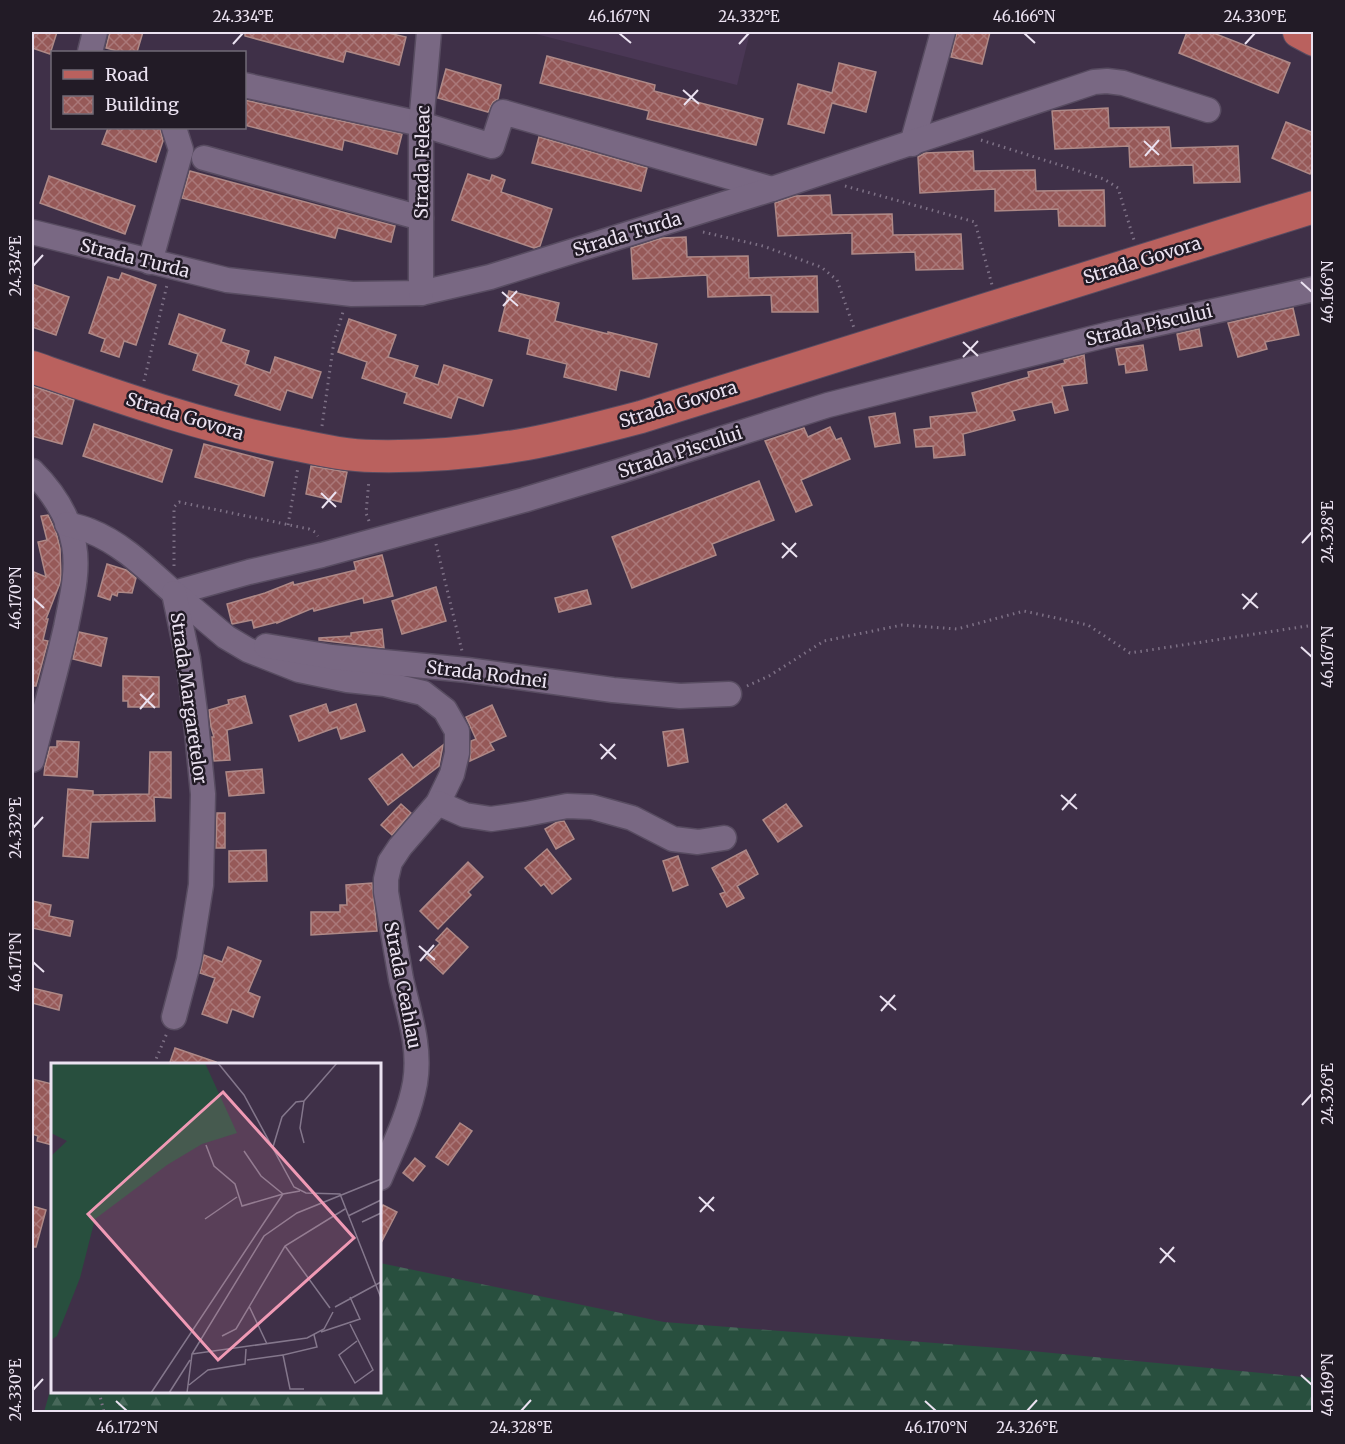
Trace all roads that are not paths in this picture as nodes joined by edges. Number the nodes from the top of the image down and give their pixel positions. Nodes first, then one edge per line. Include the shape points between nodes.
1 (95, 32) edge
2 (428, 32) edge
3 (943, 32) edge
4 (1299, 32) edge
5 (1314, 40) edge
6 (90, 51) edge
7 (246, 85) edge
8 (1208, 110) dead end
9 (421, 124) junction
10 (174, 129) edge
11 (912, 144) junction
12 (204, 158) dead end
13 (772, 189) junction
14 (1311, 205) edge
15 (421, 218) junction
16 (32, 232) edge
17 (160, 264) junction
18 (1314, 289) edge
19 (420, 292) junction
20 (32, 367) edge
21 (32, 471) edge
22 (67, 524) junction
23 (174, 593) junction
24 (248, 650) junction
25 (729, 694) road end
26 (32, 760) edge
27 (438, 803) junction
28 (724, 838) dead end
29 (174, 1017) road end
30 (381, 1176) edge

1 - 6 street
2 - 9 street, Strada Feleac
3 - 11 street
4 - 5 main road
7 - 9 street
8 - 11 street, Strada Turda via 1123,83 1101,81
9 - 13 street via 492,146 502,112
9 - 15 street, Strada Feleac
10 - 17 street via 181,150
11 - 13 street, Strada Turda
12 - 15 street
13 - 19 street, Strada Turda via 490,277
14 - 20 main road, Strada Govora via 641,417 573,435 482,451 371,456 310,448 191,420
15 - 19 street, Strada Feleac
16 - 17 street, Strada Turda
17 - 19 street, Strada Turda via 227,280 352,294
18 - 23 street, Strada Piscului via 1110,334 828,405 620,471
21 - 22 street via 58,502
22 - 23 street via 91,531 116,545
22 - 26 street via 76,571
23 - 24 street, Strada Ceahlau via 226,637
23 - 29 street, Strada Margaretelor via 188,659 203,794 201,885 189,960
24 - 25 street, Strada Rodnei via 261,645 613,690 680,696
24 - 27 street, Strada Ceahlau via 299,670 423,693 445,710 457,730 457,753
27 - 28 street via 465,815 491,819 567,806 592,807 632,818 673,839 698,843
27 - 30 street, Strada Ceahlau via 400,847 390,862 386,879 417,1056 409,1107

